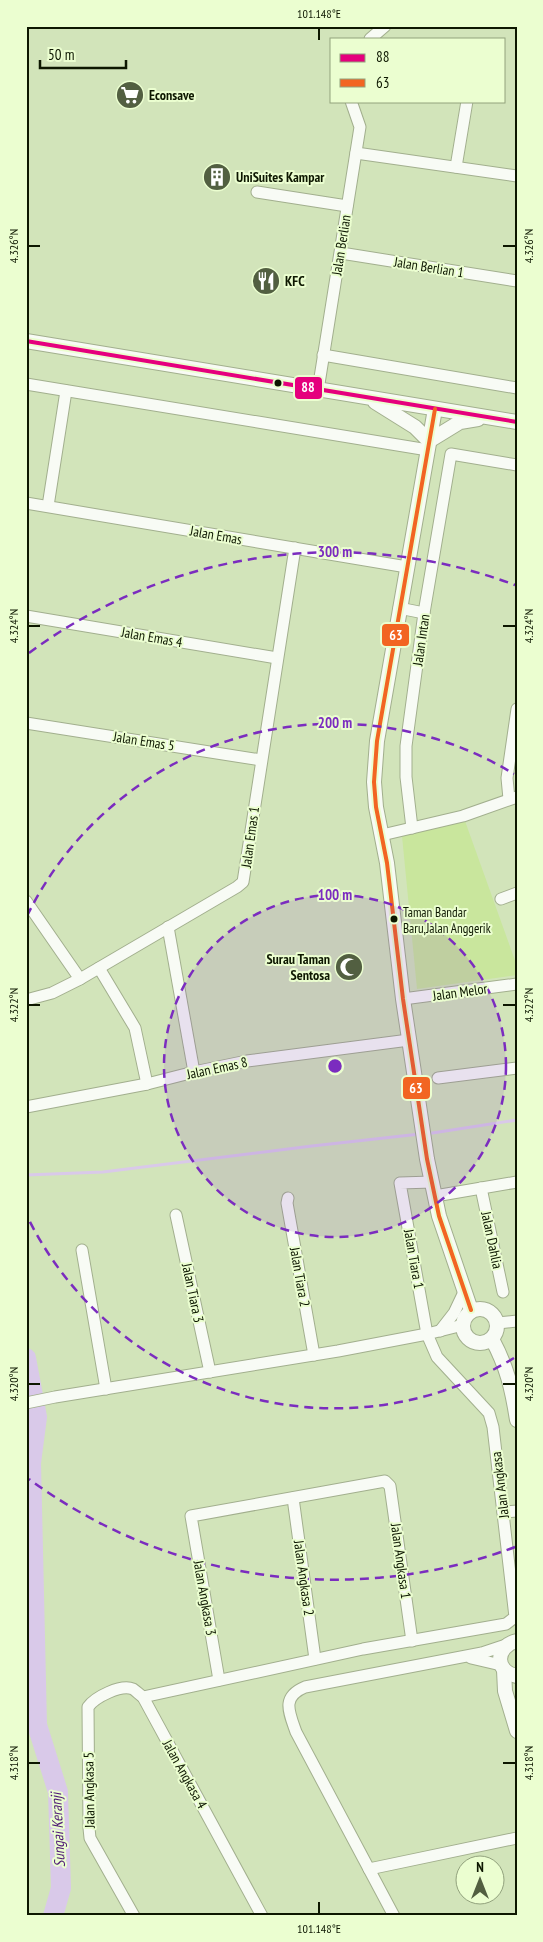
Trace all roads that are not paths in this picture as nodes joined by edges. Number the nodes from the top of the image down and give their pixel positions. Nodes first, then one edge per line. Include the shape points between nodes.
1 (385, 26) edge
2 (371, 38) edge
3 (351, 102) edge
4 (468, 102) edge
5 (356, 153) junction
6 (456, 168) junction
7 (517, 176) edge
8 (257, 192) dead end
9 (347, 206) junction
10 (341, 253) junction
11 (517, 281) edge
12 (26, 341) edge
13 (323, 355) junction
14 (26, 384) edge
15 (517, 388) edge
16 (318, 390) junction
17 (66, 391) junction
18 (369, 398) junction
19 (435, 409) junction
20 (486, 417) junction
21 (517, 422) edge
22 (428, 445) junction
23 (517, 465) edge
24 (26, 503) edge
25 (48, 506) junction
26 (295, 548) junction
27 (406, 567) junction
28 (399, 608) junction
29 (424, 612) junction
30 (26, 616) edge
31 (277, 658) junction
32 (517, 709) edge
33 (26, 723) edge
34 (262, 760) junction
35 (513, 798) edge
36 (412, 828) junction
37 (382, 835) junction
38 (517, 893) edge
39 (501, 899) dead end
40 (26, 901) edge
41 (168, 927) junction
42 (99, 968) junction
43 (80, 979) junction
44 (517, 984) edge
45 (403, 999) junction
46 (26, 1000) edge
47 (409, 1040) junction
48 (517, 1068) edge
49 (194, 1072) junction
50 (438, 1078) dead end
51 (148, 1084) junction
52 (26, 1107) edge
53 (517, 1182) edge
54 (481, 1188) junction
55 (434, 1189) junction
56 (288, 1198) dead end
57 (176, 1215) dead end
58 (82, 1250) dead end
59 (464, 1292) junction
60 (503, 1292) dead end
61 (471, 1310) junction
62 (517, 1322) edge
63 (498, 1323) junction
64 (463, 1325) junction
65 (440, 1331) junction
66 (428, 1334) junction
67 (492, 1339) junction
68 (314, 1355) junction
69 (210, 1372) junction
70 (106, 1389) junction
71 (26, 1404) edge
72 (488, 1413) joint
73 (517, 1420) edge
74 (294, 1498) junction
75 (517, 1511) edge
76 (503, 1512) junction
77 (412, 1641) junction
78 (512, 1643) edge
79 (464, 1656) junction
80 (315, 1659) junction
81 (508, 1670) edge
82 (219, 1680) junction
83 (517, 1681) edge
84 (142, 1698) junction
85 (512, 1712) junction
86 (517, 1731) edge
87 (517, 1838) edge
88 (369, 1868) junction
89 (258, 1915) edge
90 (134, 1916) edge
91 (394, 1916) edge

1 - 2 street
3 - 5 street, Jalan Berlian via 360,127
4 - 6 street
5 - 6 street
5 - 9 street, Jalan Berlian
6 - 7 street
8 - 9 street
9 - 10 street, Jalan Berlian
10 - 11 street, Jalan Berlian 1
10 - 13 street, Jalan Berlian
12 - 16 street
13 - 15 street
13 - 16 street, Jalan Berlian
14 - 17 street
16 - 18 street
17 - 22 street
17 - 25 street
18 - 19 street
18 - 22 street via 414,427
19 - 20 street
19 - 22 street
20 - 21 street
20 - 22 street via 460,422
22 - 27 street
23 - 29 street, Jalan Intan via 451,454
24 - 25 street, Jalan Emas
25 - 26 street, Jalan Emas
26 - 27 street, Jalan Emas
26 - 31 street, Jalan Emas 1
27 - 28 street
28 - 29 street
28 - 37 street via 377,741 374,782
29 - 36 street, Jalan Intan via 406,746
30 - 31 street, Jalan Emas 4
31 - 34 street, Jalan Emas 1
32 - 35 street via 507,778
33 - 34 street, Jalan Emas 5
34 - 41 street, Jalan Emas 1 via 243,882
35 - 36 street via 463,816
36 - 37 street
37 - 45 street
38 - 39 street
40 - 43 street
41 - 42 street, Jalan Emas 1
41 - 49 street
42 - 43 street, Jalan Emas 1
42 - 51 street via 135,1028
43 - 46 street, Jalan Emas 1 via 52,993
44 - 45 street, Jalan Melor
45 - 47 street
47 - 49 street, Jalan Emas 8 via 247,1061
47 - 55 street
48 - 50 street
49 - 51 street, Jalan Emas 8
51 - 52 street, Jalan Emas 8
53 - 54 street
54 - 55 street
54 - 60 street, Jalan Dahlia
55 - 59 street
55 - 66 street, Jalan Tiara 1 via 400,1183
56 - 68 street, Jalan Tiara 2
57 - 69 street, Jalan Tiara 3
58 - 70 street
59 - 61 street
59 - 65 street
61 - 63 street via 488,1310
61 - 64 street
62 - 63 street
63 - 67 street
64 - 65 street
64 - 67 street via 466,1336 476,1343
65 - 66 street
66 - 68 street
66 - 72 street, Jalan Tiara 1 via 437,1357
67 - 73 street via 512,1386
68 - 69 street
69 - 70 street
70 - 71 street
72 - 76 street, Jalan Angkasa via 493,1427
74 - 77 street, Jalan Angkasa 1 via 388,1482
74 - 80 street, Jalan Angkasa 2
74 - 82 street, Jalan Angkasa 3 via 191,1516
75 - 76 street
76 - 77 street, Jalan Angkasa via 515,1616 506,1624
77 - 80 street
78 - 79 street
78 - 81 street via 500,1654
79 - 81 street
79 - 88 street via 306,1687 290,1697 288,1703 296,1732
80 - 82 street
81 - 85 street via 505,1691
82 - 84 street
83 - 85 street
84 - 89 street, Jalan Angkasa 4
84 - 90 street, Jalan Angkasa 5 via 133,1689 122,1688 92,1701 87,1713 90,1838
85 - 86 street
87 - 88 street
88 - 91 street

